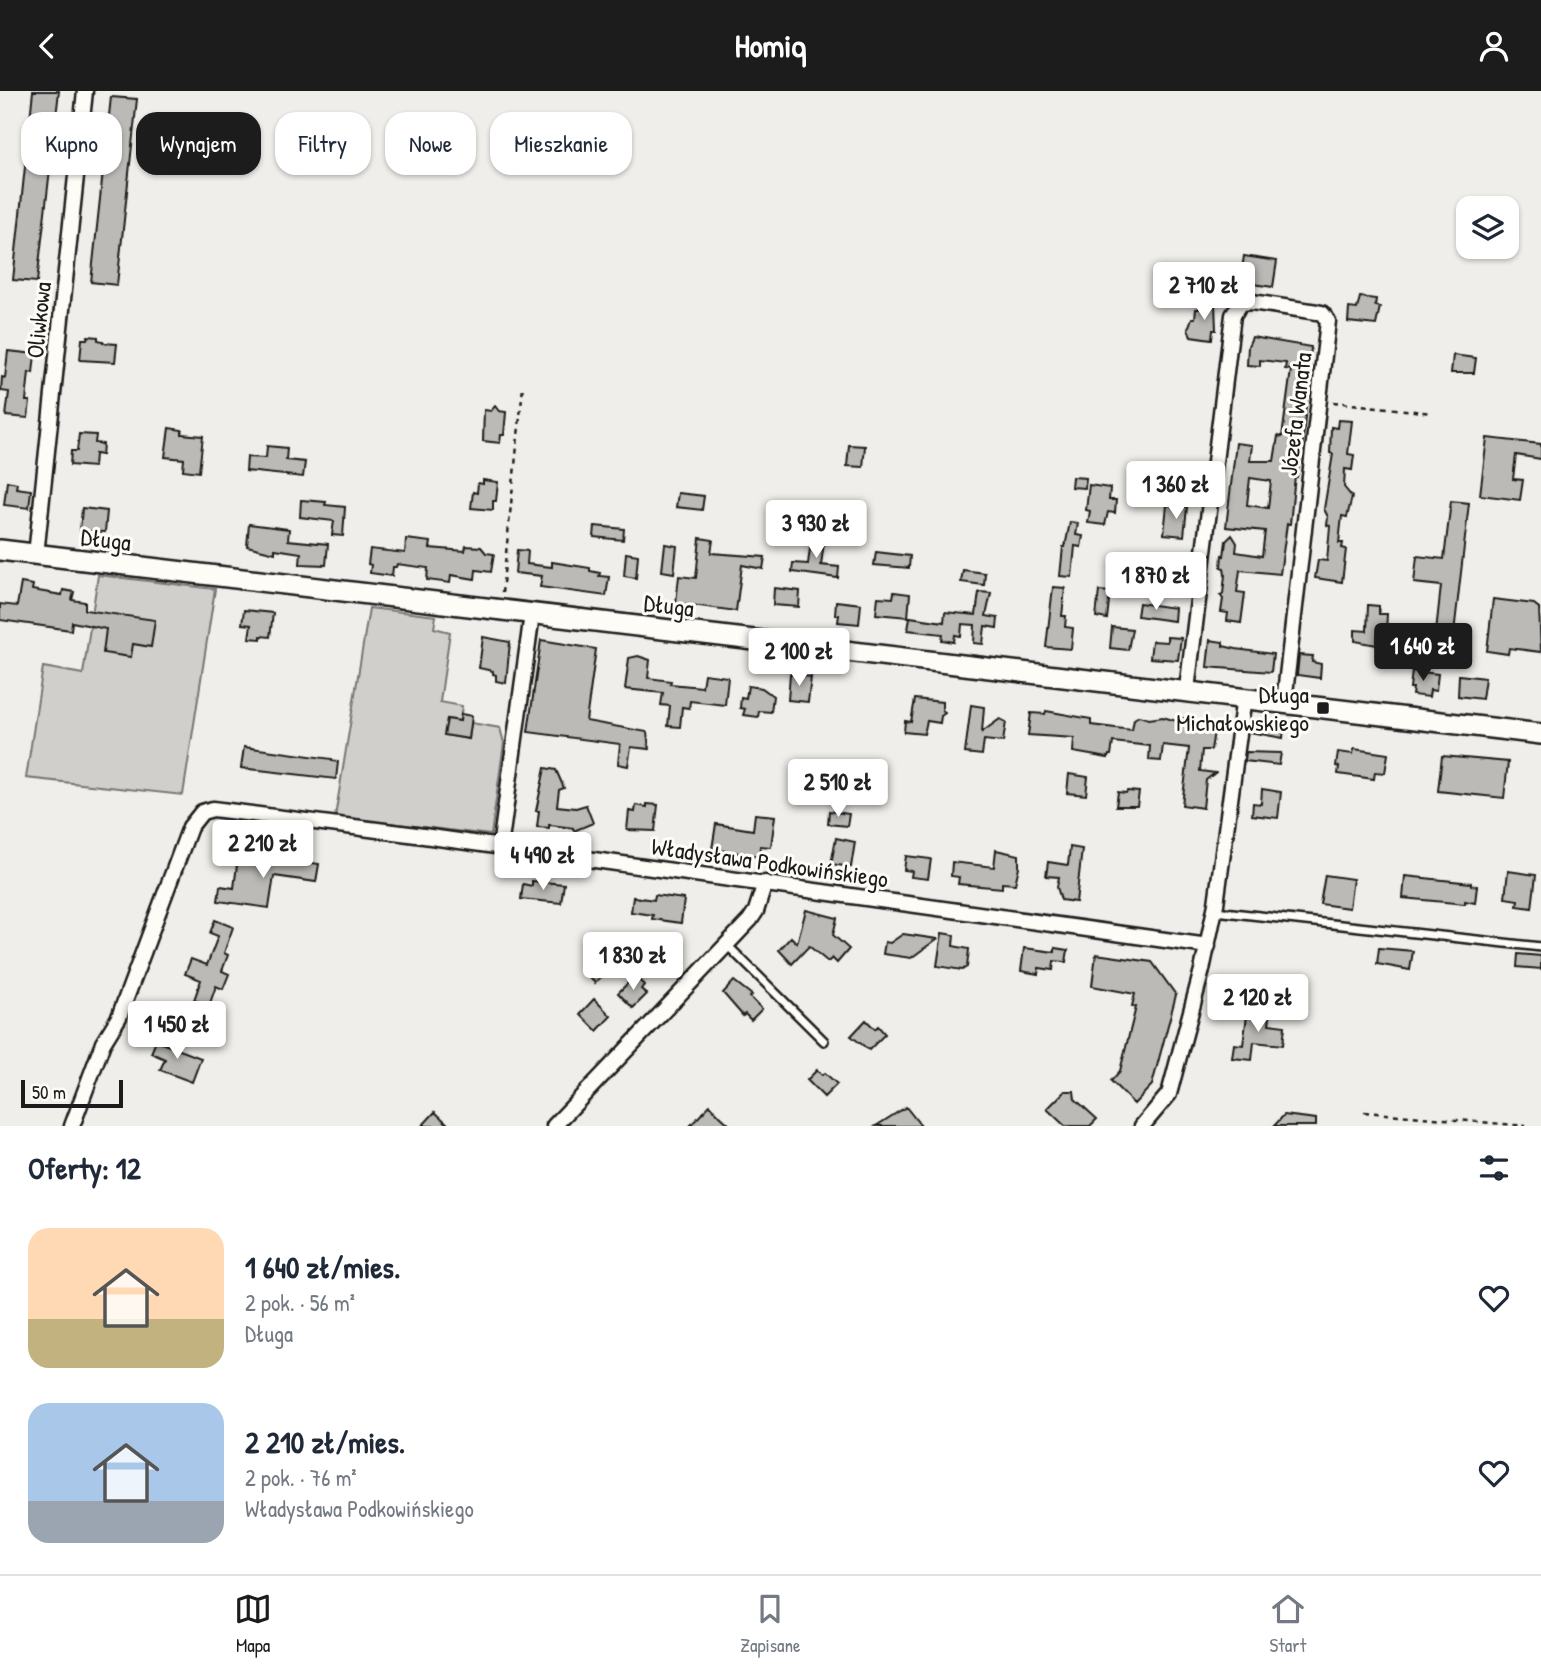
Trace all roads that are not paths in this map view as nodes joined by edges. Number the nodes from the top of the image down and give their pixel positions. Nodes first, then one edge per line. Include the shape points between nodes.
1 (85, 91) edge
2 (0, 550) edge
3 (36, 555) junction
4 (532, 614) junction
5 (1188, 690) junction
6 (1244, 697) junction
7 (1284, 702) junction
8 (1541, 734) edge
9 (500, 848) junction
10 (765, 883) junction
11 (1215, 911) junction
12 (727, 945) junction
13 (1208, 946) junction
14 (1541, 947) edge
15 (824, 1041) dead end
16 (72, 1126) edge
17 (554, 1126) edge
18 (1142, 1126) edge

1 - 3 street, Oliwkowa
2 - 3 street, Długa
3 - 4 street, Długa
4 - 5 street, Długa
4 - 9 street
5 - 6 street, Długa
5 - 7 street, Józefa Wanata via 1233,315 1241,303 1252,302 1317,312 1326,317 1328,327
6 - 7 street, Długa
6 - 11 street
7 - 8 street, Długa
9 - 10 street, Władysława Podkowińskiego
9 - 16 street, Władysława Podkowińskiego via 220,809 202,812 190,827 119,1017 103,1043
10 - 12 street via 756,911
10 - 13 street, Władysława Podkowińskiego
11 - 13 street
11 - 14 lane
12 - 15 lane
12 - 17 street
13 - 18 street via 1169,1094

